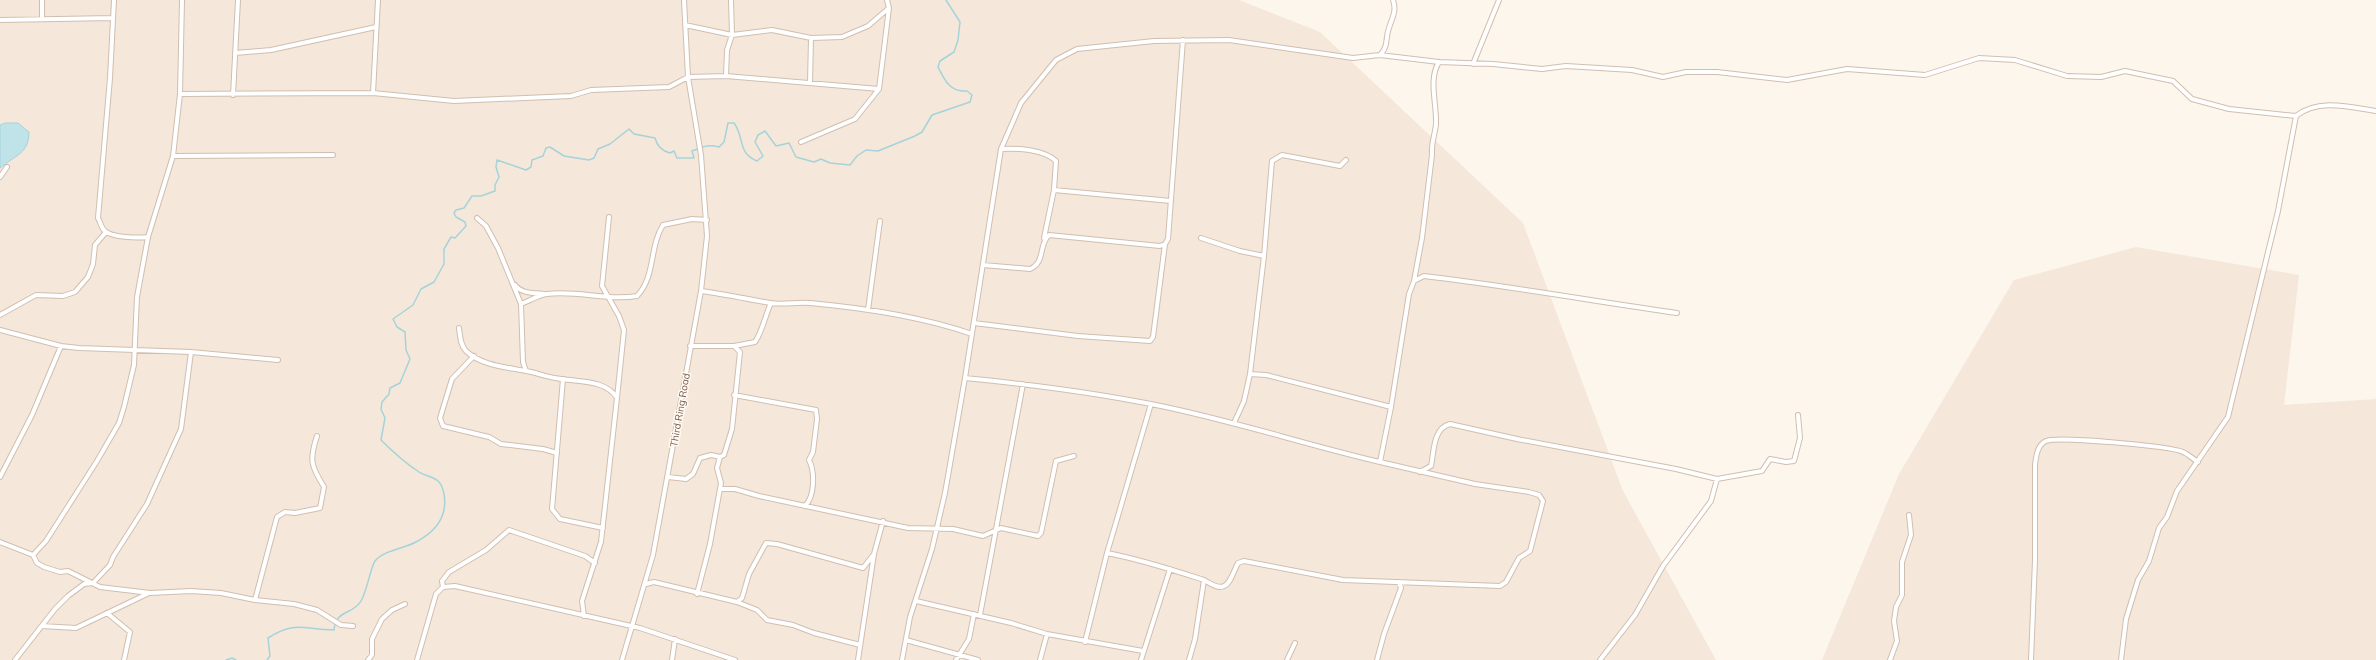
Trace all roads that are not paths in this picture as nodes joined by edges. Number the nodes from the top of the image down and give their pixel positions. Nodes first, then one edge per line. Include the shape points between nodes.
1 (42, 0) edge
2 (114, 0) edge
3 (182, 0) edge
4 (238, 0) edge
5 (378, 0) edge
6 (684, 0) edge
7 (731, 0) edge
8 (887, 0) edge
9 (1393, 0) edge
10 (1499, 0) edge
11 (889, 8) junction
12 (113, 18) junction
13 (42, 19) junction
14 (0, 20) edge
15 (685, 25) junction
16 (376, 27) junction
17 (732, 35) junction
18 (811, 38) junction
19 (1183, 40) junction
20 (235, 53) junction
21 (1380, 54) junction
22 (1438, 62) junction
23 (1473, 64) junction
24 (688, 76) junction
25 (726, 76) junction
26 (810, 83) junction
27 (879, 89) junction
28 (180, 94) junction
29 (373, 94) junction
30 (233, 95) junction
31 (2376, 111) edge
32 (2296, 116) junction
33 (801, 142) dead end
34 (1001, 149) junction
35 (333, 155) dead end
36 (173, 156) junction
37 (1346, 160) dead end
38 (7, 167) dead end
39 (0, 177) edge
40 (1054, 190) junction
41 (1171, 201) junction
42 (609, 217) dead end
43 (477, 218) dead end
44 (707, 220) junction
45 (880, 221) dead end
46 (106, 232) junction
47 (148, 237) junction
48 (1044, 238) junction
49 (1201, 238) dead end
50 (1165, 244) junction
51 (1264, 256) junction
52 (983, 265) junction
53 (1414, 280) junction
54 (512, 281) junction
55 (701, 291) junction
56 (545, 294) junction
57 (610, 297) junction
58 (771, 303) junction
59 (521, 304) junction
60 (868, 310) junction
61 (1677, 313) dead end
62 (0, 315) edge
63 (974, 323) junction
64 (459, 328) dead end
65 (0, 330) edge
66 (972, 334) junction
67 (61, 346) junction
68 (690, 346) junction
69 (734, 346) junction
70 (135, 349) junction
71 (191, 352) junction
72 (474, 356) junction
73 (278, 360) dead end
74 (526, 371) junction
75 (1250, 374) junction
76 (965, 378) junction
77 (563, 380) junction
78 (1023, 384) junction
79 (613, 390) junction
80 (619, 390) junction
81 (734, 395) junction
82 (617, 398) junction
83 (1151, 404) junction
84 (1391, 407) junction
85 (1798, 415) dead end
86 (1234, 423) junction
87 (317, 436) dead end
88 (557, 453) junction
89 (1074, 456) dead end
90 (720, 458) junction
91 (1380, 462) junction
92 (2198, 462) junction
93 (1420, 472) junction
94 (0, 477) edge
95 (668, 477) junction
96 (1717, 479) junction
97 (720, 490) junction
98 (805, 506) junction
99 (1909, 515) dead end
100 (883, 521) junction
101 (603, 528) junction
102 (936, 529) junction
103 (996, 530) junction
104 (0, 542) edge
105 (1107, 553) junction
106 (874, 554) junction
107 (33, 555) junction
108 (594, 563) junction
109 (1170, 569) junction
110 (1204, 580) junction
111 (1399, 582) junction
112 (93, 583) junction
113 (646, 584) junction
114 (443, 587) junction
115 (150, 593) junction
116 (697, 594) junction
117 (255, 600) junction
118 (916, 600) junction
119 (737, 602) junction
120 (405, 604) dead end
121 (107, 613) junction
122 (974, 614) junction
123 (980, 615) junction
124 (584, 616) junction
125 (42, 626) junction
126 (353, 626) dead end
127 (632, 628) junction
128 (1047, 634) junction
129 (675, 640) junction
130 (906, 640) junction
131 (1085, 642) junction
132 (1294, 643) dead end
133 (860, 645) junction
134 (1143, 651) junction
135 (957, 658) edge
136 (15, 660) edge
137 (124, 660) edge
138 (368, 660) edge
139 (417, 660) edge
140 (622, 660) edge
141 (672, 660) edge
142 (735, 660) edge
143 (858, 660) edge
144 (902, 660) edge
145 (978, 660) edge
146 (1040, 660) edge
147 (1141, 660) edge
148 (1189, 660) edge
149 (1287, 660) edge
150 (1377, 660) edge
151 (1600, 660) edge
152 (1890, 660) edge
153 (2031, 660) edge
154 (2121, 660) edge

1 - 13 street
2 - 12 street
3 - 28 street
4 - 20 street
5 - 16 street
6 - 15 street, Third Ring Road
7 - 17 street
8 - 11 street
9 - 21 street via 1395,12 1388,28 1387,44
10 - 23 street
11 - 18 street via 868,26 842,38
11 - 27 street
12 - 13 street
12 - 46 street via 98,218
13 - 14 street
15 - 17 street
15 - 24 street, Third Ring Road
16 - 20 street via 272,50
16 - 29 street
17 - 18 street via 772,30
17 - 25 street via 727,50
18 - 26 street
19 - 21 street via 1229,40 1353,58
19 - 34 street via 1077,49 1056,60 1021,103
19 - 41 street
20 - 30 street
21 - 22 street
22 - 23 street
22 - 53 street via 1433,74 1436,125 1431,141 1432,155 1422,238
23 - 32 street via 1542,69 1566,66 1632,70 1663,77 1686,72 1717,72 1787,80 1848,69 1925,75 1979,58 2015,60 2067,76 2101,77 2125,71 2173,81 2192,99 2229,109
24 - 25 street
24 - 29 street via 669,87 591,90 566,96 454,101
24 - 44 street, Third Ring Road via 702,155
25 - 26 street
26 - 27 street
27 - 33 street via 855,119
28 - 30 street
28 - 36 street
29 - 30 street
31 - 32 street via 2336,105 2306,108
32 - 92 street via 2278,210 2228,418
34 - 40 street via 1015,148 1050,156 1056,161
34 - 52 street
35 - 36 street
36 - 47 street
37 - 51 street via 1340,166 1282,155 1276,157 1271,168
38 - 39 street
40 - 41 street
40 - 48 street
41 - 50 street via 1168,239
42 - 57 street via 602,286
43 - 54 street via 486,226
44 - 55 street, Third Ring Road
44 - 57 street via 692,219 663,225 654,247 644,288 637,296
45 - 60 street
46 - 47 street via 125,237
46 - 62 street via 95,245 93,264 88,277 75,292 63,296 36,295
47 - 70 street via 137,297
48 - 50 street via 1049,235 1160,246
48 - 52 street via 1039,262 1030,269
49 - 51 street
50 - 63 street via 1153,337 1150,341 1078,336
51 - 75 street
52 - 63 street
53 - 61 street via 1424,276 1510,286
53 - 84 street via 1409,294
54 - 56 street via 517,289
54 - 59 street
55 - 58 street
55 - 68 street, Third Ring Road
56 - 57 street
56 - 59 street
57 - 80 street via 624,330 620,352
58 - 60 street via 808,303
58 - 69 street via 761,334 755,342
59 - 74 street via 523,362
60 - 66 street via 940,323
63 - 66 street
64 - 72 street via 461,344
65 - 67 street
66 - 76 street
67 - 70 street via 106,350
67 - 94 street via 32,415
68 - 69 street
68 - 95 street, Third Ring Road
69 - 81 street via 740,352
70 - 71 street
70 - 107 street via 131,378 119,423 50,534
71 - 73 street
71 - 112 street via 181,428 168,459 147,504 110,565
72 - 74 street via 498,367
72 - 88 street via 452,379 440,418 443,426 489,437 501,444
74 - 77 street
75 - 84 street via 1266,375
75 - 86 street via 1244,401
76 - 78 street
76 - 102 street via 945,493
77 - 79 street via 591,382
77 - 88 street
78 - 83 street
78 - 103 street
79 - 80 street
79 - 82 street
80 - 82 street
81 - 90 street via 732,429 724,455
81 - 98 street via 758,401 806,406 816,410 813,452 809,460 813,471 812,494
82 - 101 street
83 - 86 street
83 - 105 street
84 - 91 street
85 - 96 street via 1800,438 1794,461 1770,459 1762,471
86 - 91 street
87 - 117 street via 313,448 313,472 324,487 320,508 295,513 285,512 277,517
88 - 101 street via 552,509 554,514 560,518
89 - 103 street via 1056,462 1041,533 1038,536 1001,528
90 - 95 street via 711,455 700,458 693,474 686,479
90 - 97 street via 717,468
91 - 93 street
92 - 153 street via 2182,451 2058,438 2045,441 2040,447 2034,465 2035,560
92 - 154 street via 2177,491 2167,517 2159,528 2149,560 2138,580 2123,634
93 - 96 street via 1431,466 1438,432 1450,424
93 - 111 street via 1529,492 1539,495 1543,501 1530,551 1519,558 1503,584
95 - 113 street, Third Ring Road
96 - 151 street via 1710,501 1663,566 1636,615
97 - 98 street via 735,489
97 - 116 street
98 - 100 street
99 - 152 street via 1911,535 1902,562 1902,595 1894,621 1897,641
100 - 102 street via 908,528
100 - 106 street
101 - 108 street
102 - 103 street via 953,529 983,536
102 - 118 street
103 - 123 street
104 - 107 street
105 - 109 street
105 - 131 street
106 - 119 street via 863,568 766,543 749,574 742,598
106 - 133 street
107 - 112 street via 37,563 44,568 68,571
108 - 114 street via 586,556 509,530 486,550 449,572 442,581
108 - 124 street via 582,601
109 - 110 street
109 - 134 street
110 - 111 street via 1223,587 1229,582 1238,563 1244,561 1343,580
110 - 148 street
111 - 150 street via 1401,588
112 - 115 street via 100,587
112 - 125 street via 84,584 68,596
113 - 116 street via 654,582
113 - 127 street, Third Ring Road
114 - 124 street via 455,586
114 - 139 street via 436,594
115 - 117 street via 214,593
115 - 121 street
116 - 119 street
117 - 126 street via 303,605 317,610 341,625
118 - 122 street
118 - 130 street
119 - 133 street via 757,610 768,620
120 - 138 street via 382,618 372,639 372,655
121 - 125 street via 76,628
121 - 137 street via 130,632
122 - 123 street
122 - 135 street via 969,639
123 - 128 street
124 - 127 street
125 - 136 street
127 - 129 street via 640,628
127 - 140 street, Third Ring Road
128 - 131 street
128 - 146 street
129 - 141 street
129 - 142 street
130 - 135 street
130 - 144 street
131 - 134 street
132 - 149 street
133 - 143 street
134 - 147 street
135 - 145 street

